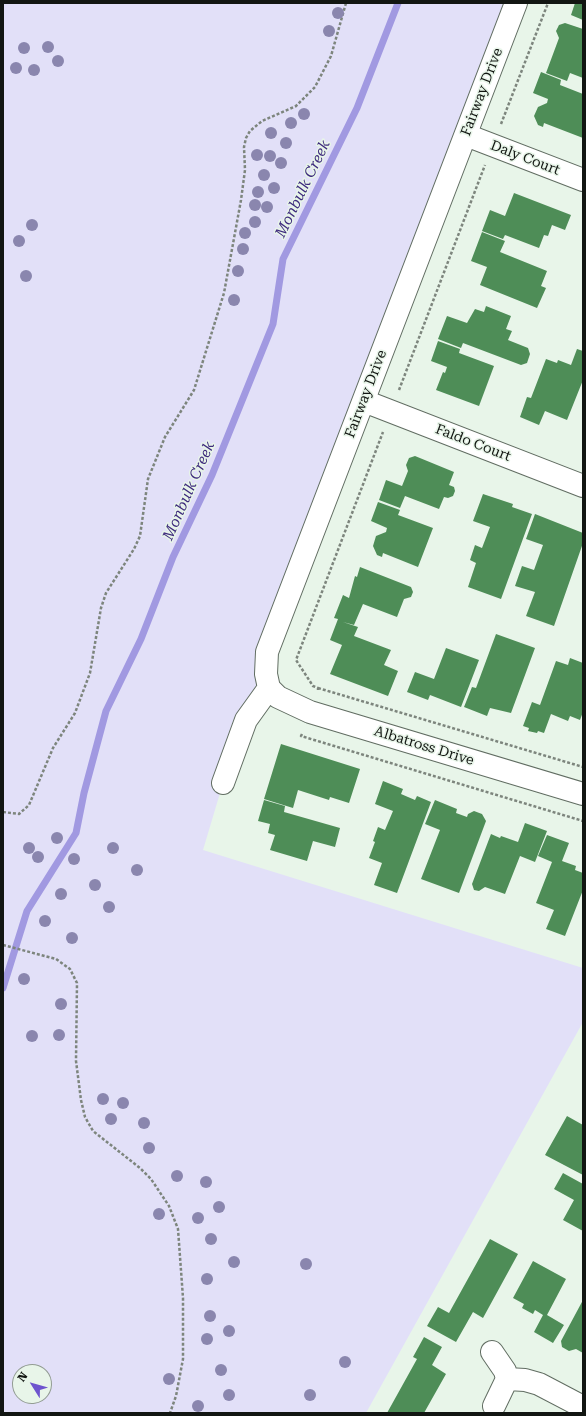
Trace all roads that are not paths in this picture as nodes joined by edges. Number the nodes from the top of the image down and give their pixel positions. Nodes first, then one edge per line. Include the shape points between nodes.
1 (516, 3) edge
2 (466, 136) junction
3 (583, 180) edge
4 (364, 401) junction
5 (583, 486) edge
6 (269, 688) junction
7 (223, 783) dead end
8 (583, 794) edge
9 (492, 1352) dead end
10 (507, 1379) junction
11 (494, 1406) dead end
12 (583, 1407) edge

1 - 2 street, Fairway Drive
2 - 3 street, Daly Court
2 - 4 street, Fairway Drive
4 - 5 street, Faldo Court
4 - 6 street, Fairway Drive via 267,652 266,674
6 - 7 street via 246,720
6 - 8 street, Albatross Drive via 278,697 310,712
9 - 10 street via 505,1371
10 - 11 street
10 - 12 street via 539,1384

